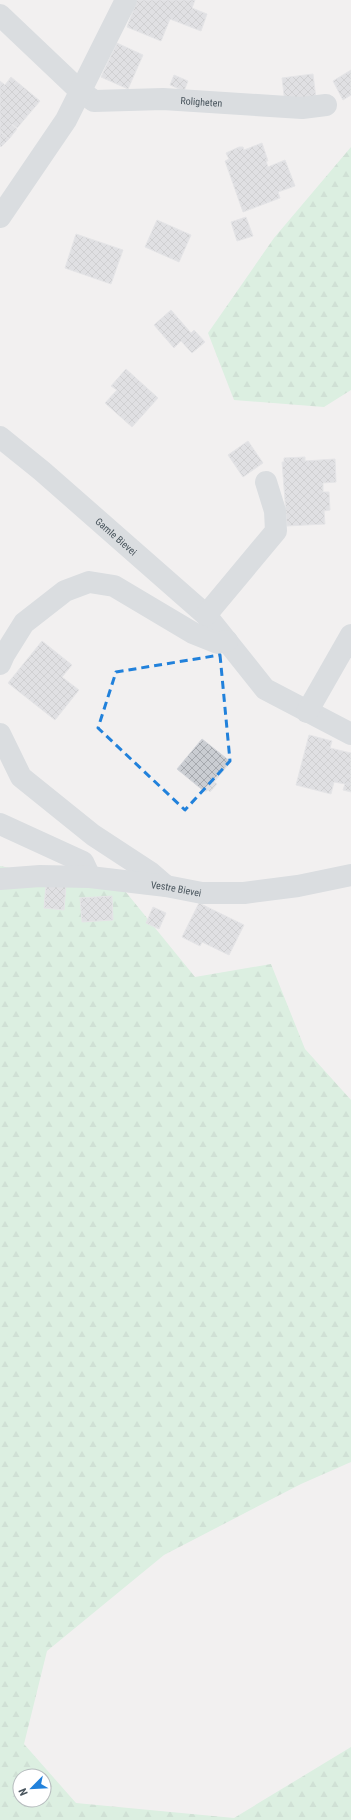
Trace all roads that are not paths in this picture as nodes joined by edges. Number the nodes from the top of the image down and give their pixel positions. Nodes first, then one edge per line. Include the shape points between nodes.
1 (126, 0) edge
2 (0, 15) edge
3 (80, 92) junction
4 (326, 105) dead end
5 (0, 217) edge
6 (0, 437) edge
7 (266, 482) dead end
8 (206, 616) junction
9 (351, 635) edge
10 (227, 641) junction
11 (0, 664) edge
12 (307, 712) junction
13 (0, 734) edge
14 (351, 734) edge
15 (0, 824) edge
16 (351, 875) edge
17 (90, 877) junction
18 (0, 879) edge
19 (166, 886) junction

1 - 3 street
2 - 3 street, Roligheten
3 - 4 street, Roligheten via 94,101 163,99 302,108
3 - 5 street via 66,120
6 - 8 street, Gamle Bievei
7 - 8 street via 275,511 276,531
8 - 10 street, Gamle Bievei
9 - 12 street
10 - 11 street via 218,644 193,633 114,586 89,582 65,591 24,624
10 - 12 street, Gamle Bievei via 265,689
12 - 14 street, Gamle Bievei
13 - 19 street via 21,777 92,835 151,873
15 - 17 street via 83,862
16 - 19 street, Vestre Bievei via 298,886 244,893 202,893
17 - 18 street, Vestre Bievei via 40,876
17 - 19 street, Vestre Bievei

